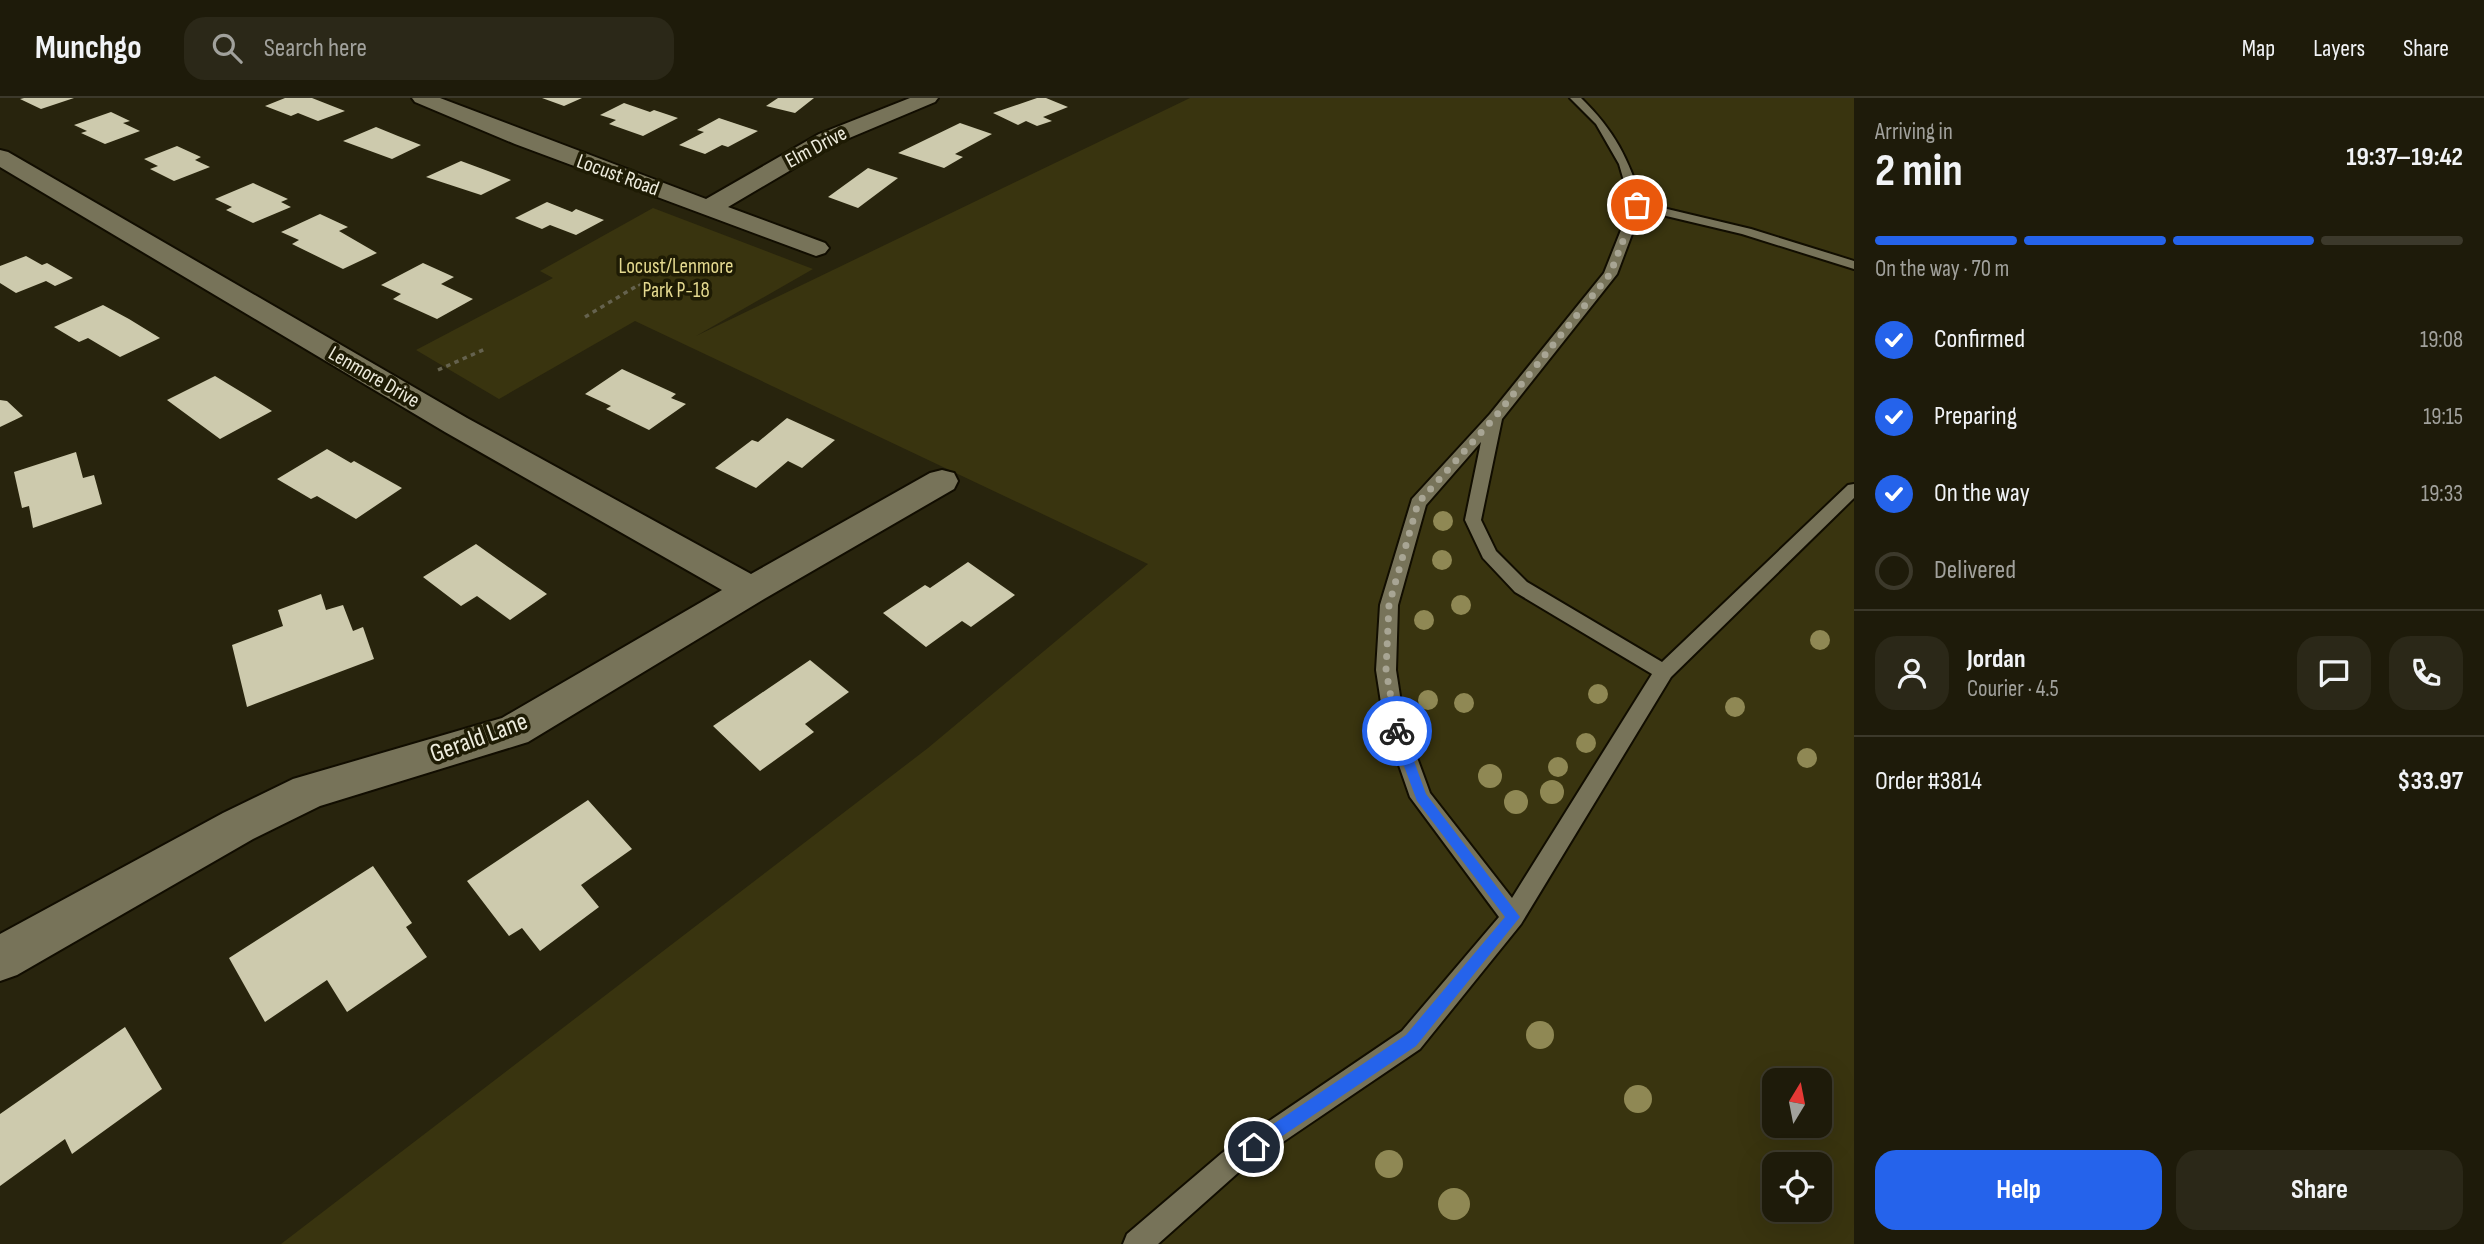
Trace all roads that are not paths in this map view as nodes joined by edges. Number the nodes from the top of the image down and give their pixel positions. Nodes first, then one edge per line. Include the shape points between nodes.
1 (422, 98) edge
2 (928, 98) edge
3 (1575, 98) edge
4 (0, 157) edge
5 (1637, 205) junction
6 (708, 208) junction
7 (816, 248) dead end
8 (1854, 265) edge
9 (1495, 417) junction
10 (942, 481) dead end
11 (1854, 489) edge
12 (751, 590) junction
13 (1664, 671) junction
14 (1513, 917) junction
15 (0, 959) edge
16 (1137, 1244) edge

1 - 6 street, Locust Road
2 - 6 street, Elm Drive via 827,139
3 - 5 lane via 1600,122 1625,164
4 - 12 street, Lenmore Drive via 456,425
5 - 8 lane via 1731,225
5 - 9 lane via 1610,274
6 - 7 street, Locust Road
9 - 13 lane via 1473,520 1489,554 1521,587
9 - 14 lane via 1418,503 1389,605 1386,670 1394,722 1421,797
10 - 12 street, Gerald Lane
11 - 13 lane
12 - 15 street, Gerald Lane via 514,731 308,792
13 - 14 lane
14 - 16 lane via 1411,1040 1231,1162

